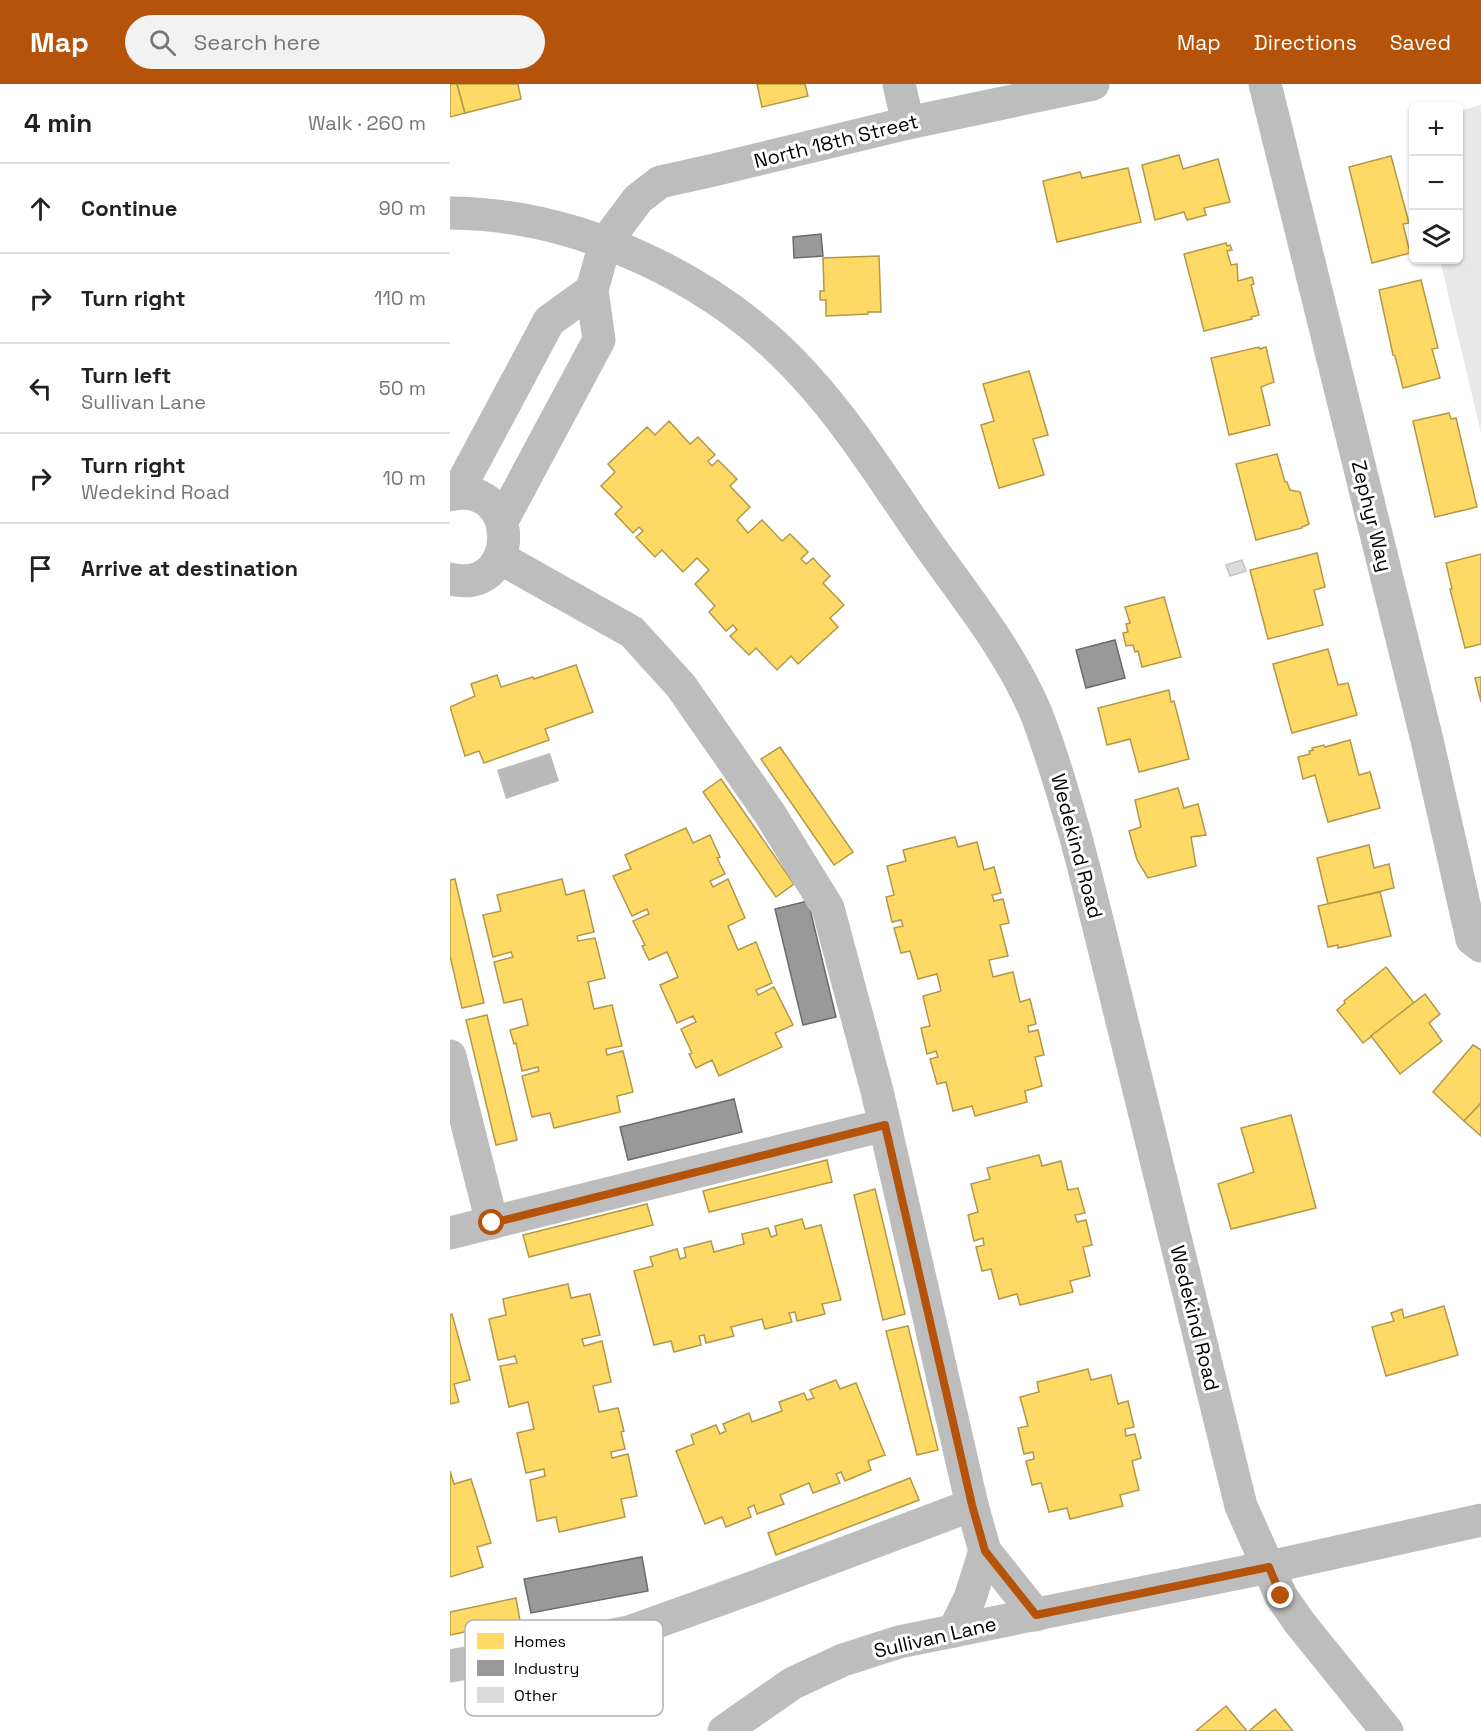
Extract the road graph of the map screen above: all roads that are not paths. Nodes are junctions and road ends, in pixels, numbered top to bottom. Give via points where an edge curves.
1 (899, 84) edge
2 (1093, 84) edge
3 (1265, 84) edge
4 (908, 123) junction
5 (450, 213) edge
6 (605, 243) junction
7 (592, 290) junction
8 (526, 366) junction
9 (573, 390) junction
10 (454, 494) edge
11 (502, 521) junction
12 (500, 558) junction
13 (450, 579) edge
14 (1481, 946) edge
15 (450, 1056) edge
16 (885, 1125) junction
17 (492, 1223) junction
18 (450, 1233) edge
19 (972, 1505) junction
20 (1481, 1520) edge
21 (985, 1551) junction
22 (1269, 1567) junction
23 (1036, 1615) junction
24 (662, 1620) edge
25 (954, 1631) junction
26 (465, 1663) edge
27 (450, 1666) edge
28 (724, 1731) edge
29 (1387, 1731) edge

1 - 4 street
2 - 4 street, North 18th Street
3 - 14 street, Zephyr Way via 1423,722 1472,939
4 - 6 street, North 18th Street via 660,182 638,199
5 - 6 street, Wedekind Road via 531,222
6 - 7 street
6 - 22 street, Wedekind Road via 657,265 712,297 760,333 804,374 841,420 1003,651 1034,710 1058,772 1091,895 1241,1506
7 - 8 street via 549,321
7 - 9 street via 599,340
8 - 9 street
8 - 10 street
9 - 11 street
10 - 11 street via 479,497
11 - 12 street via 505,540
12 - 13 street via 482,576
12 - 16 street via 632,632 681,686 770,814 828,908
15 - 17 street
16 - 17 street
16 - 19 street
17 - 18 street
19 - 21 street
19 - 24 street
20 - 22 street, Sullivan Lane
21 - 23 street
21 - 25 street
22 - 23 street, Sullivan Lane
22 - 29 street, Wedekind Road via 1281,1596 1299,1622
23 - 25 street, Sullivan Lane
25 - 28 street, Sullivan Lane via 899,1642 843,1660 794,1683
26 - 27 street

